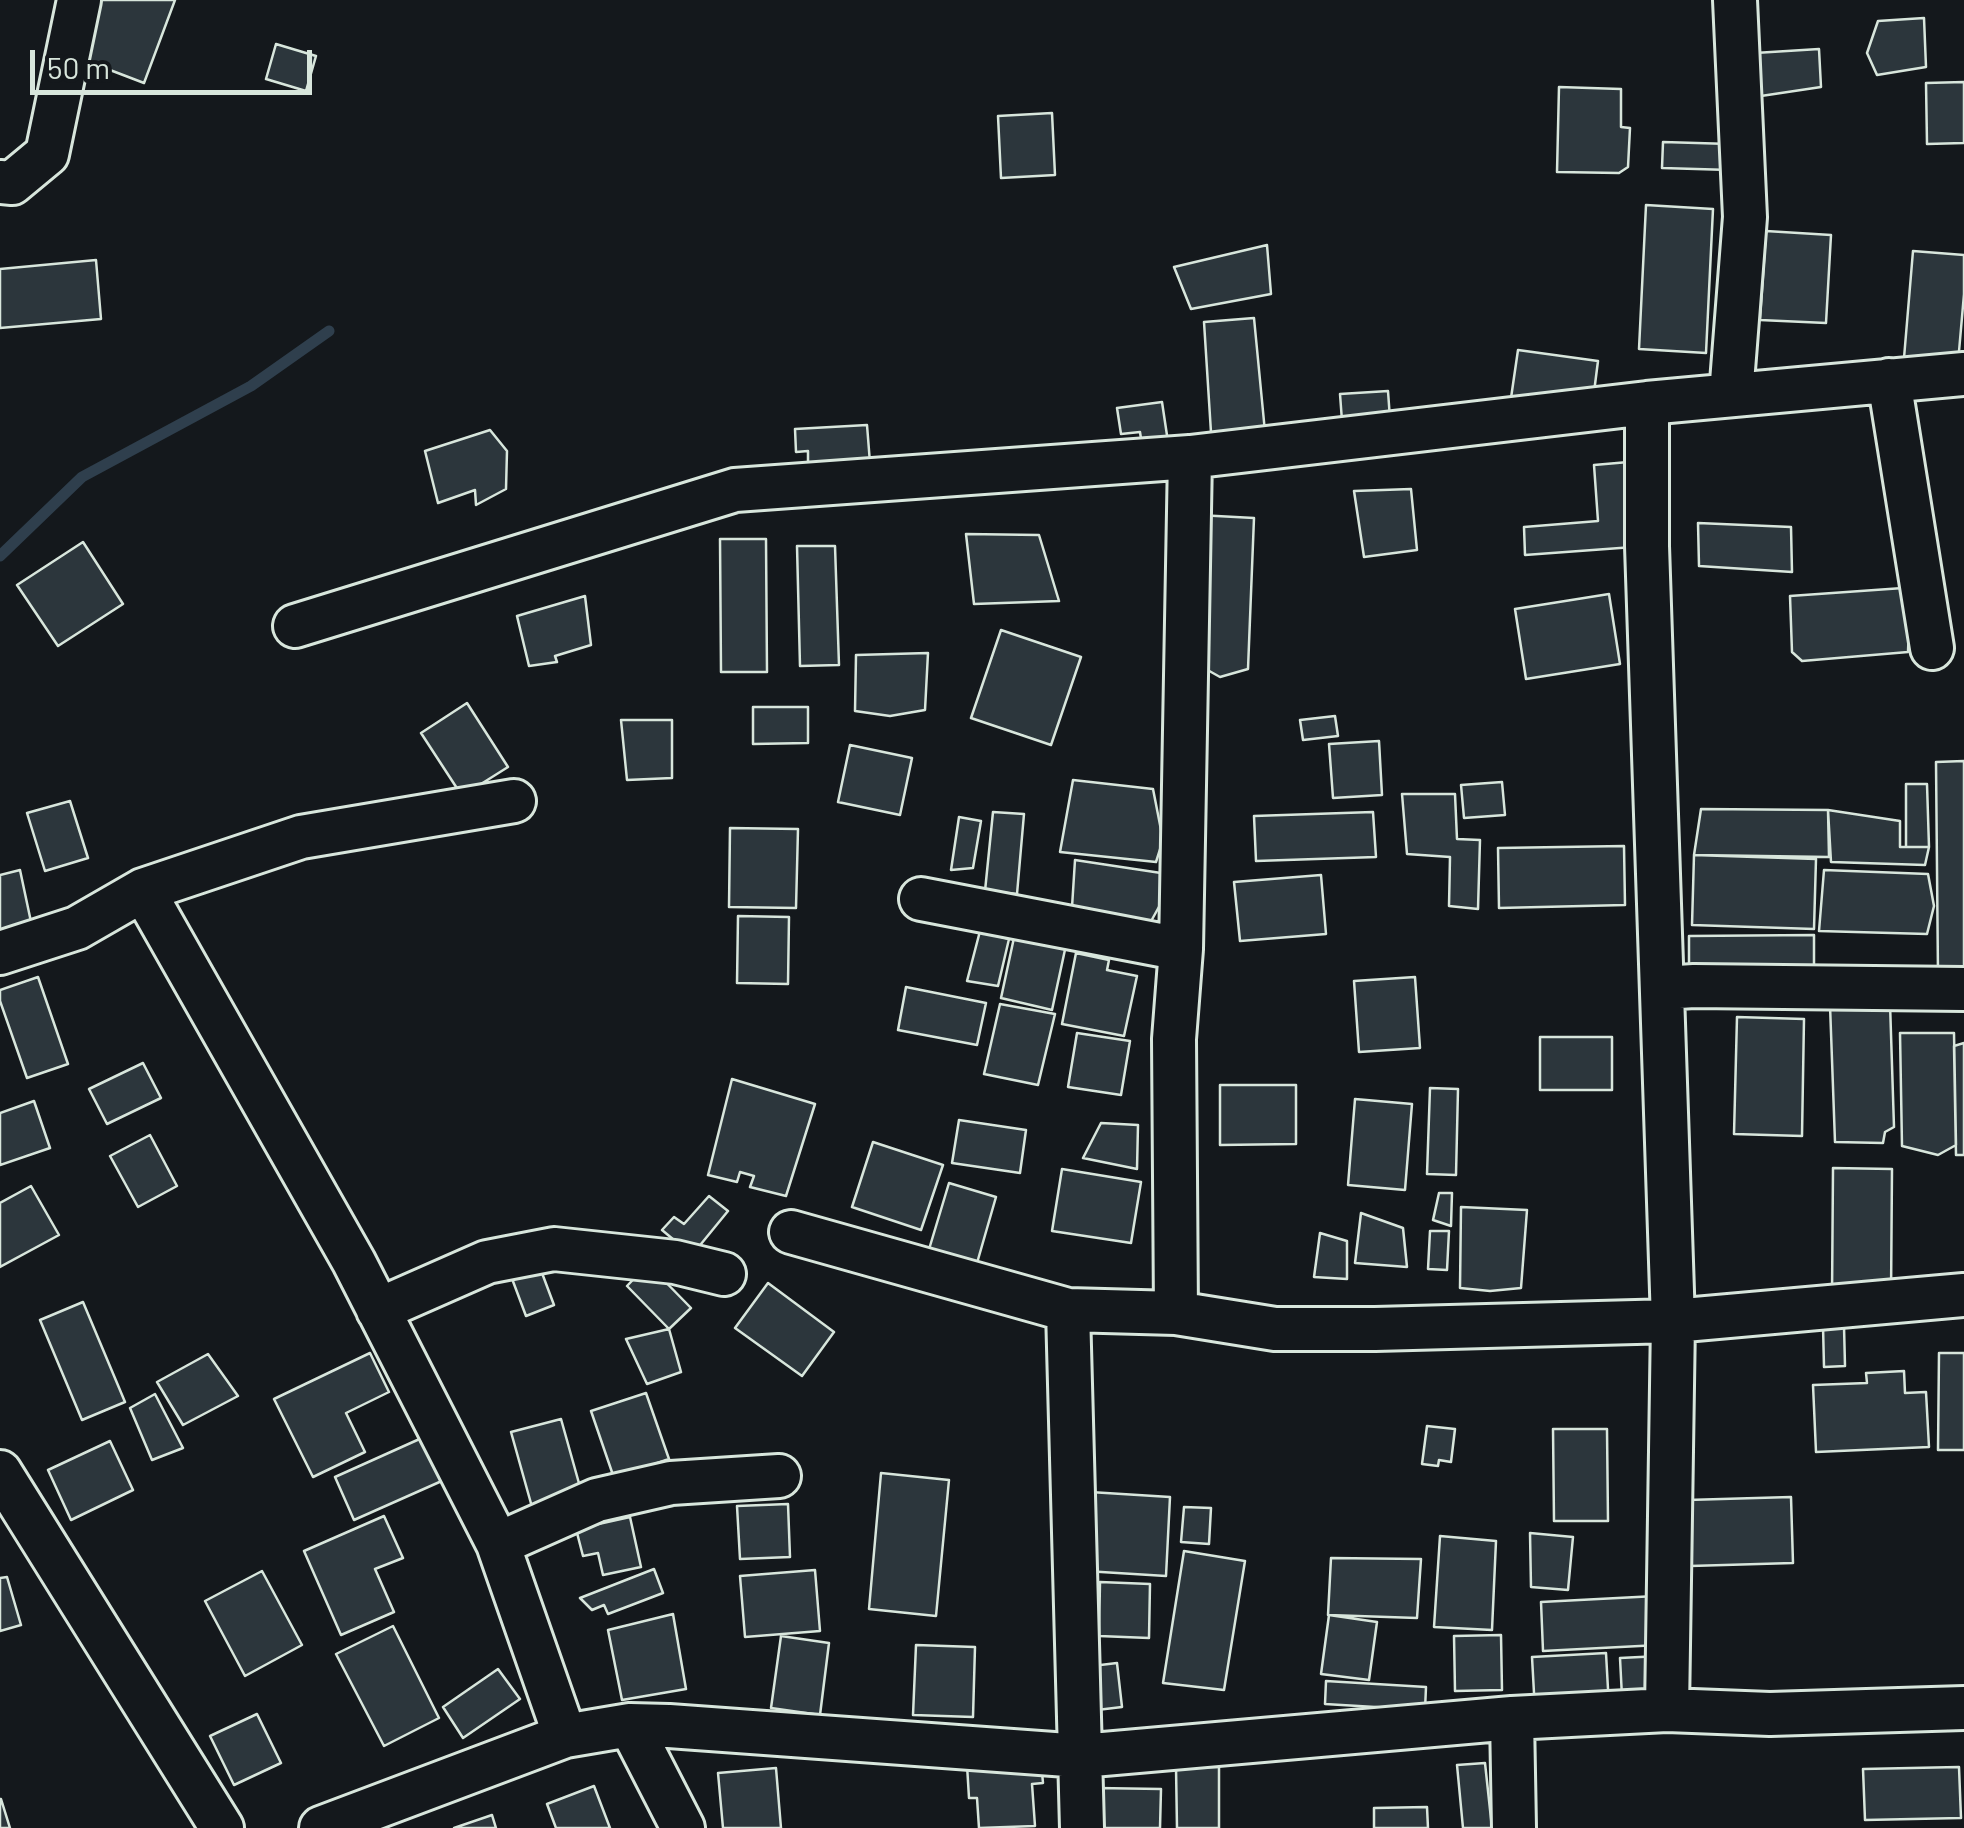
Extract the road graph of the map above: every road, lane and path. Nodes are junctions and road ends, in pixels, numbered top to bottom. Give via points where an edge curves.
1 (80, 0) edge
2 (1736, 0) edge
3 (0, 182) edge
4 (1964, 374) edge
5 (1889, 380) junction
6 (1730, 395) junction
7 (1647, 403) junction
8 (1190, 457) junction
9 (295, 626) dead end
10 (1932, 648) dead end
11 (514, 801) dead end
12 (143, 890) junction
13 (920, 899) dead end
14 (1180, 948) junction
15 (0, 953) edge
16 (1663, 988) junction
17 (1964, 990) edge
18 (791, 1232) dead end
19 (724, 1274) dead end
20 (1964, 1295) edge
21 (378, 1310) junction
22 (1068, 1310) junction
23 (1176, 1313) junction
24 (1672, 1321) junction
25 (0, 1472) edge
26 (780, 1476) dead end
27 (498, 1544) junction
28 (1964, 1708) edge
29 (1666, 1710) junction
30 (1512, 1718) junction
31 (630, 1726) junction
32 (565, 1736) junction
33 (1080, 1756) junction
34 (222, 1828) edge
35 (322, 1828) edge
36 (683, 1828) edge
37 (1082, 1828) edge
38 (1514, 1828) edge

1 - 3 street via 47,154 12,182
2 - 6 street via 1745,216
4 - 5 street
5 - 6 street
5 - 10 street
6 - 7 street
7 - 8 street
7 - 16 street
8 - 9 street via 735,490
8 - 14 street
11 - 12 street via 301,837
12 - 15 street via 77,928
12 - 21 street
13 - 14 street
14 - 23 street via 1174,1039
16 - 17 street
16 - 24 street
18 - 22 street
19 - 21 street via 554,1249 487,1262
20 - 24 street
21 - 27 street
22 - 23 street
22 - 33 street
23 - 24 street via 1276,1329
24 - 29 street
25 - 34 street
26 - 27 street via 671,1483 598,1500
27 - 32 street
28 - 29 street
29 - 30 street
30 - 33 street
30 - 38 street
31 - 32 street
31 - 33 street
31 - 36 street
32 - 35 street
33 - 37 street

